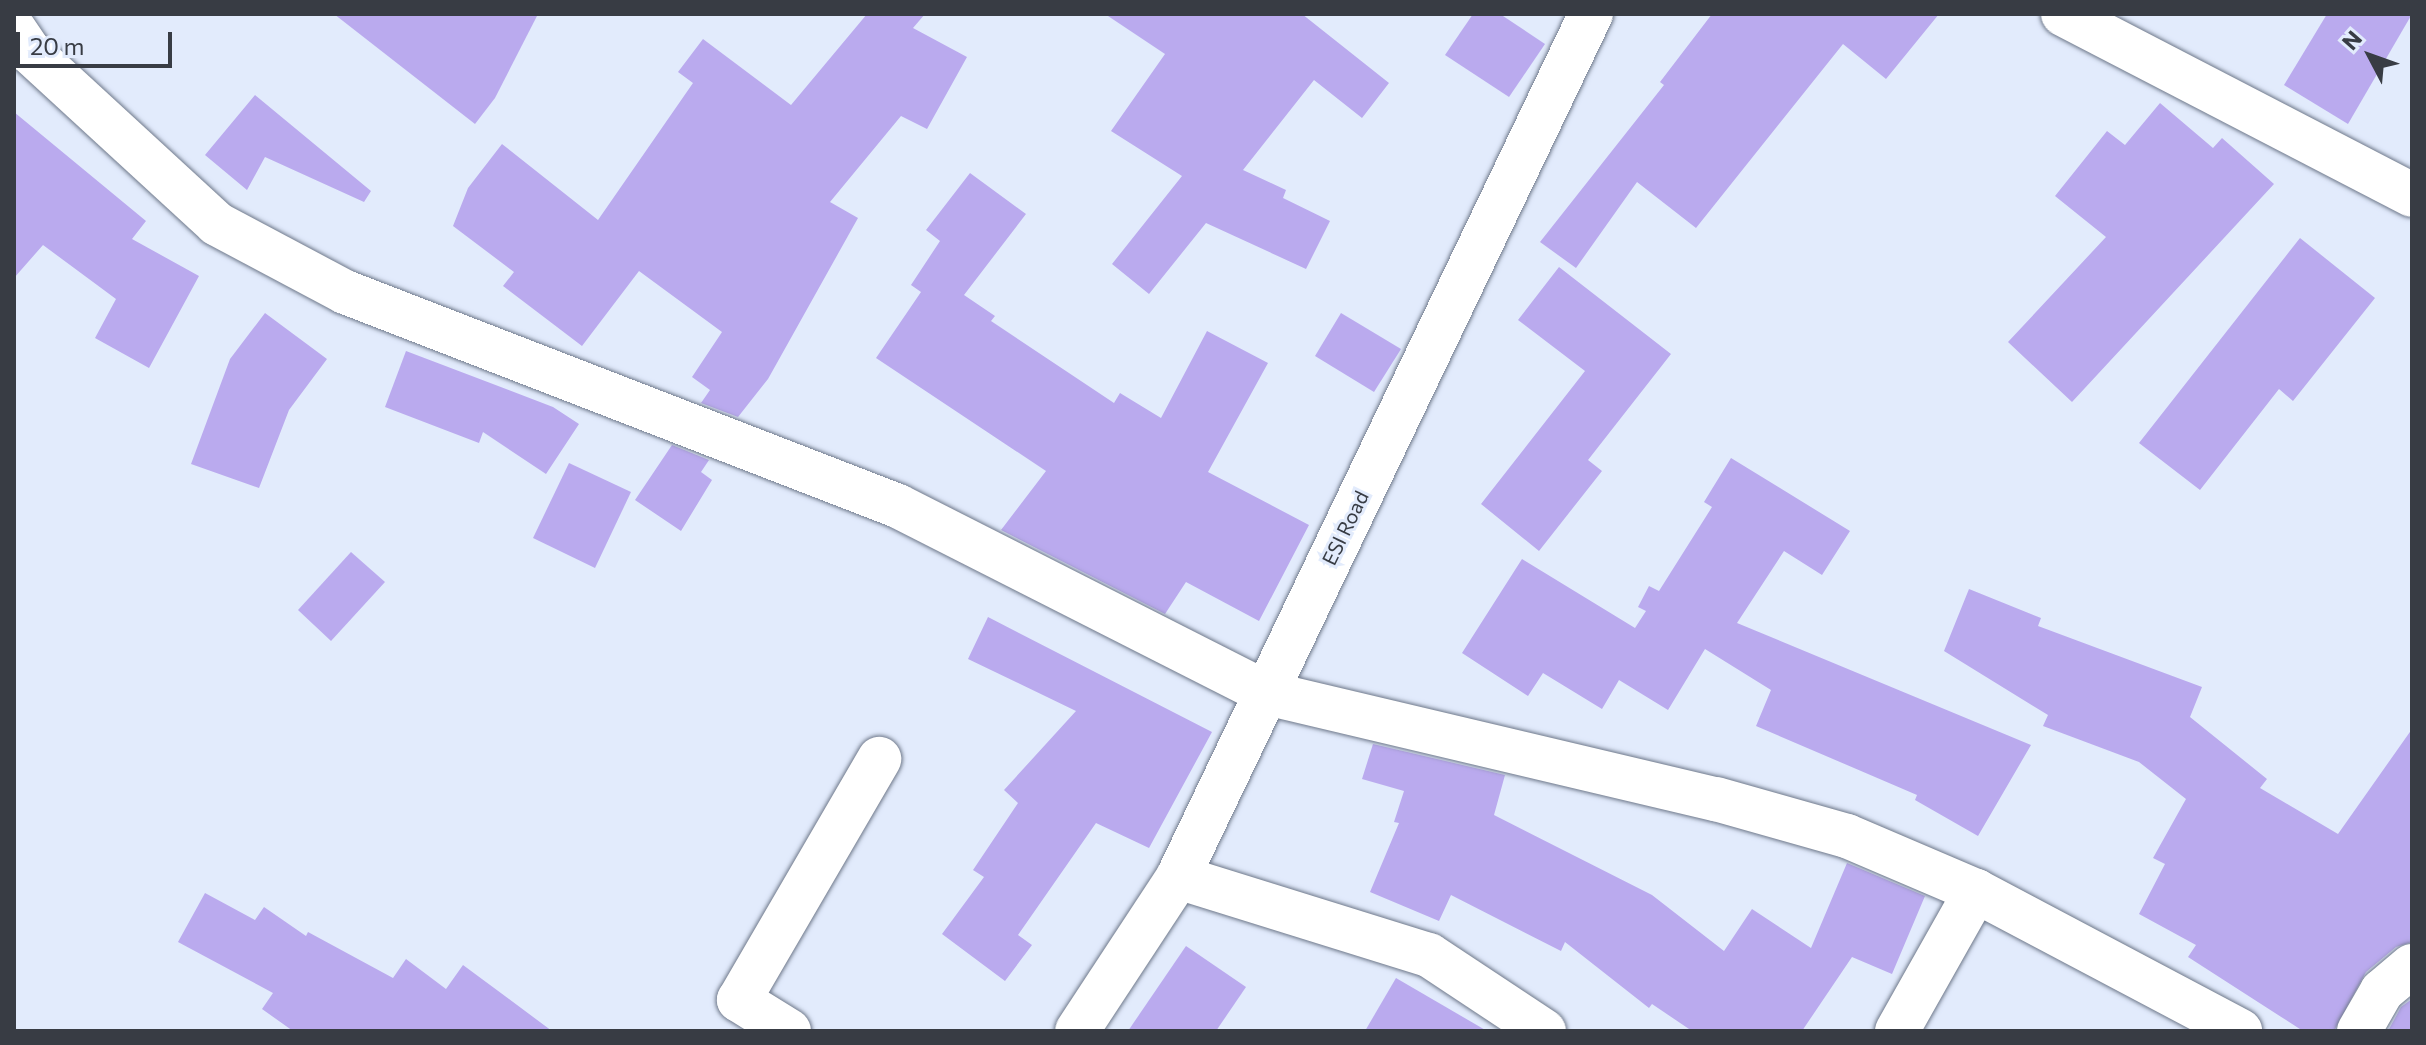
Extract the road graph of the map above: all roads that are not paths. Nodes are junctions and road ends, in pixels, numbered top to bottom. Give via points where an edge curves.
1 (1591, 14) edge
2 (2063, 14) edge
3 (14, 29) edge
4 (2412, 195) edge
5 (1266, 693) junction
6 (879, 759) dead end
7 (1178, 877) junction
8 (1976, 891) junction
9 (2412, 966) edge
10 (789, 1031) edge
11 (1077, 1031) edge
12 (1544, 1031) edge
13 (1897, 1031) edge
14 (2240, 1031) edge
15 (2359, 1031) edge

1 - 5 street, ESI Road
2 - 4 street
3 - 5 street via 29,51 217,224 345,292 898,506
5 - 7 street, ESI Road
5 - 8 street via 1716,799 1847,836
6 - 10 street via 739,1000
7 - 11 street, ESI Road
7 - 12 street via 1429,955
8 - 13 street
8 - 14 street
9 - 15 street via 2382,991

